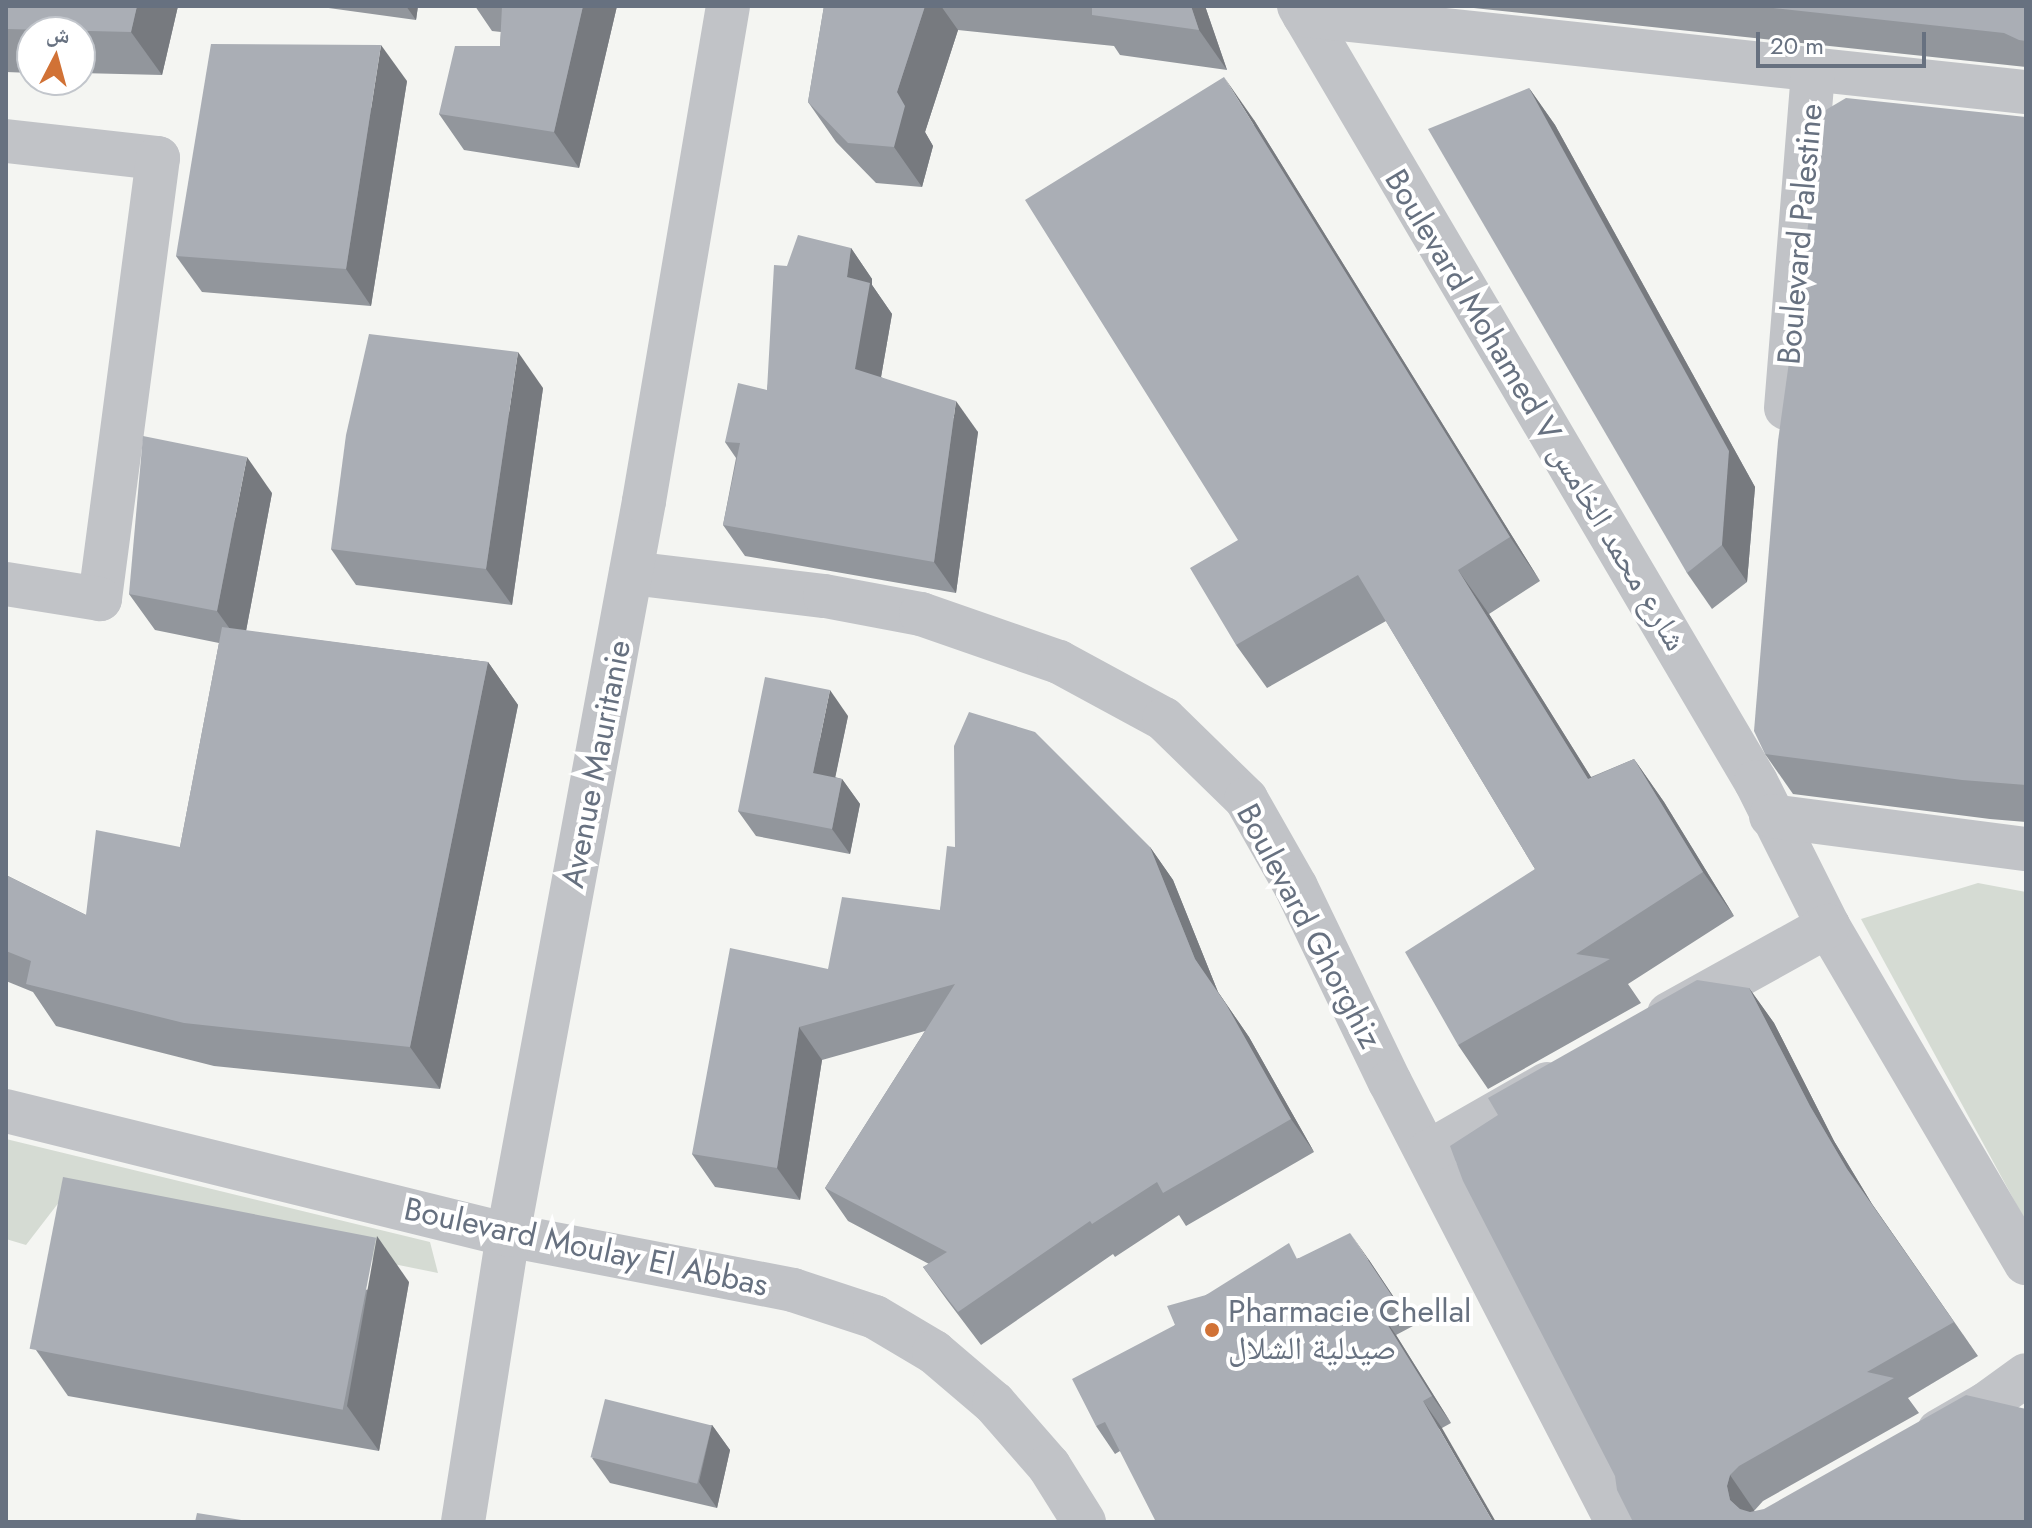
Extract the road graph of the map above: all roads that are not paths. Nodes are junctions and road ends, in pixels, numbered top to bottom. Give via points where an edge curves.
1 (728, 6) edge
2 (1302, 10) edge
3 (1813, 69) junction
4 (2026, 92) edge
5 (6, 141) edge
6 (1783, 441) edge
7 (631, 573) junction
8 (6, 584) edge
9 (1762, 704) edge
10 (1764, 799) junction
11 (2026, 849) edge
12 (1828, 926) junction
13 (1631, 1036) edge
14 (1577, 1067) edge
15 (6, 1111) edge
16 (1428, 1152) junction
17 (508, 1235) junction
18 (2026, 1263) edge
19 (2026, 1375) edge
20 (1908, 1448) edge
21 (463, 1522) edge
22 (1084, 1522) edge
23 (1617, 1522) edge

1 - 7 street, Avenue Mauritanie
2 - 3 street
2 - 10 street, Boulevard Mohamed V شارع محمد الخامس
3 - 4 street
3 - 6 street, Boulevard Palestine
5 - 8 street via 158,158 100,599
7 - 16 street, Boulevard Ghorghiz via 825,596 921,614 1059,662 1164,719 1246,799 1296,887
7 - 17 street, Avenue Mauritanie
9 - 10 street
10 - 11 street
10 - 12 street, Boulevard Mohamed V شارع محمد الخامس
12 - 13 street
12 - 18 street, Boulevard Mohamed V شارع محمد الخامس
14 - 16 street
15 - 17 street, Boulevard Moulay El Abbas
16 - 23 street, Boulevard Ghorghiz
17 - 21 street, Avenue Mauritanie
17 - 22 street, Boulevard Moulay El Abbas via 793,1290 875,1317 934,1352 994,1403 1049,1466
19 - 20 street

